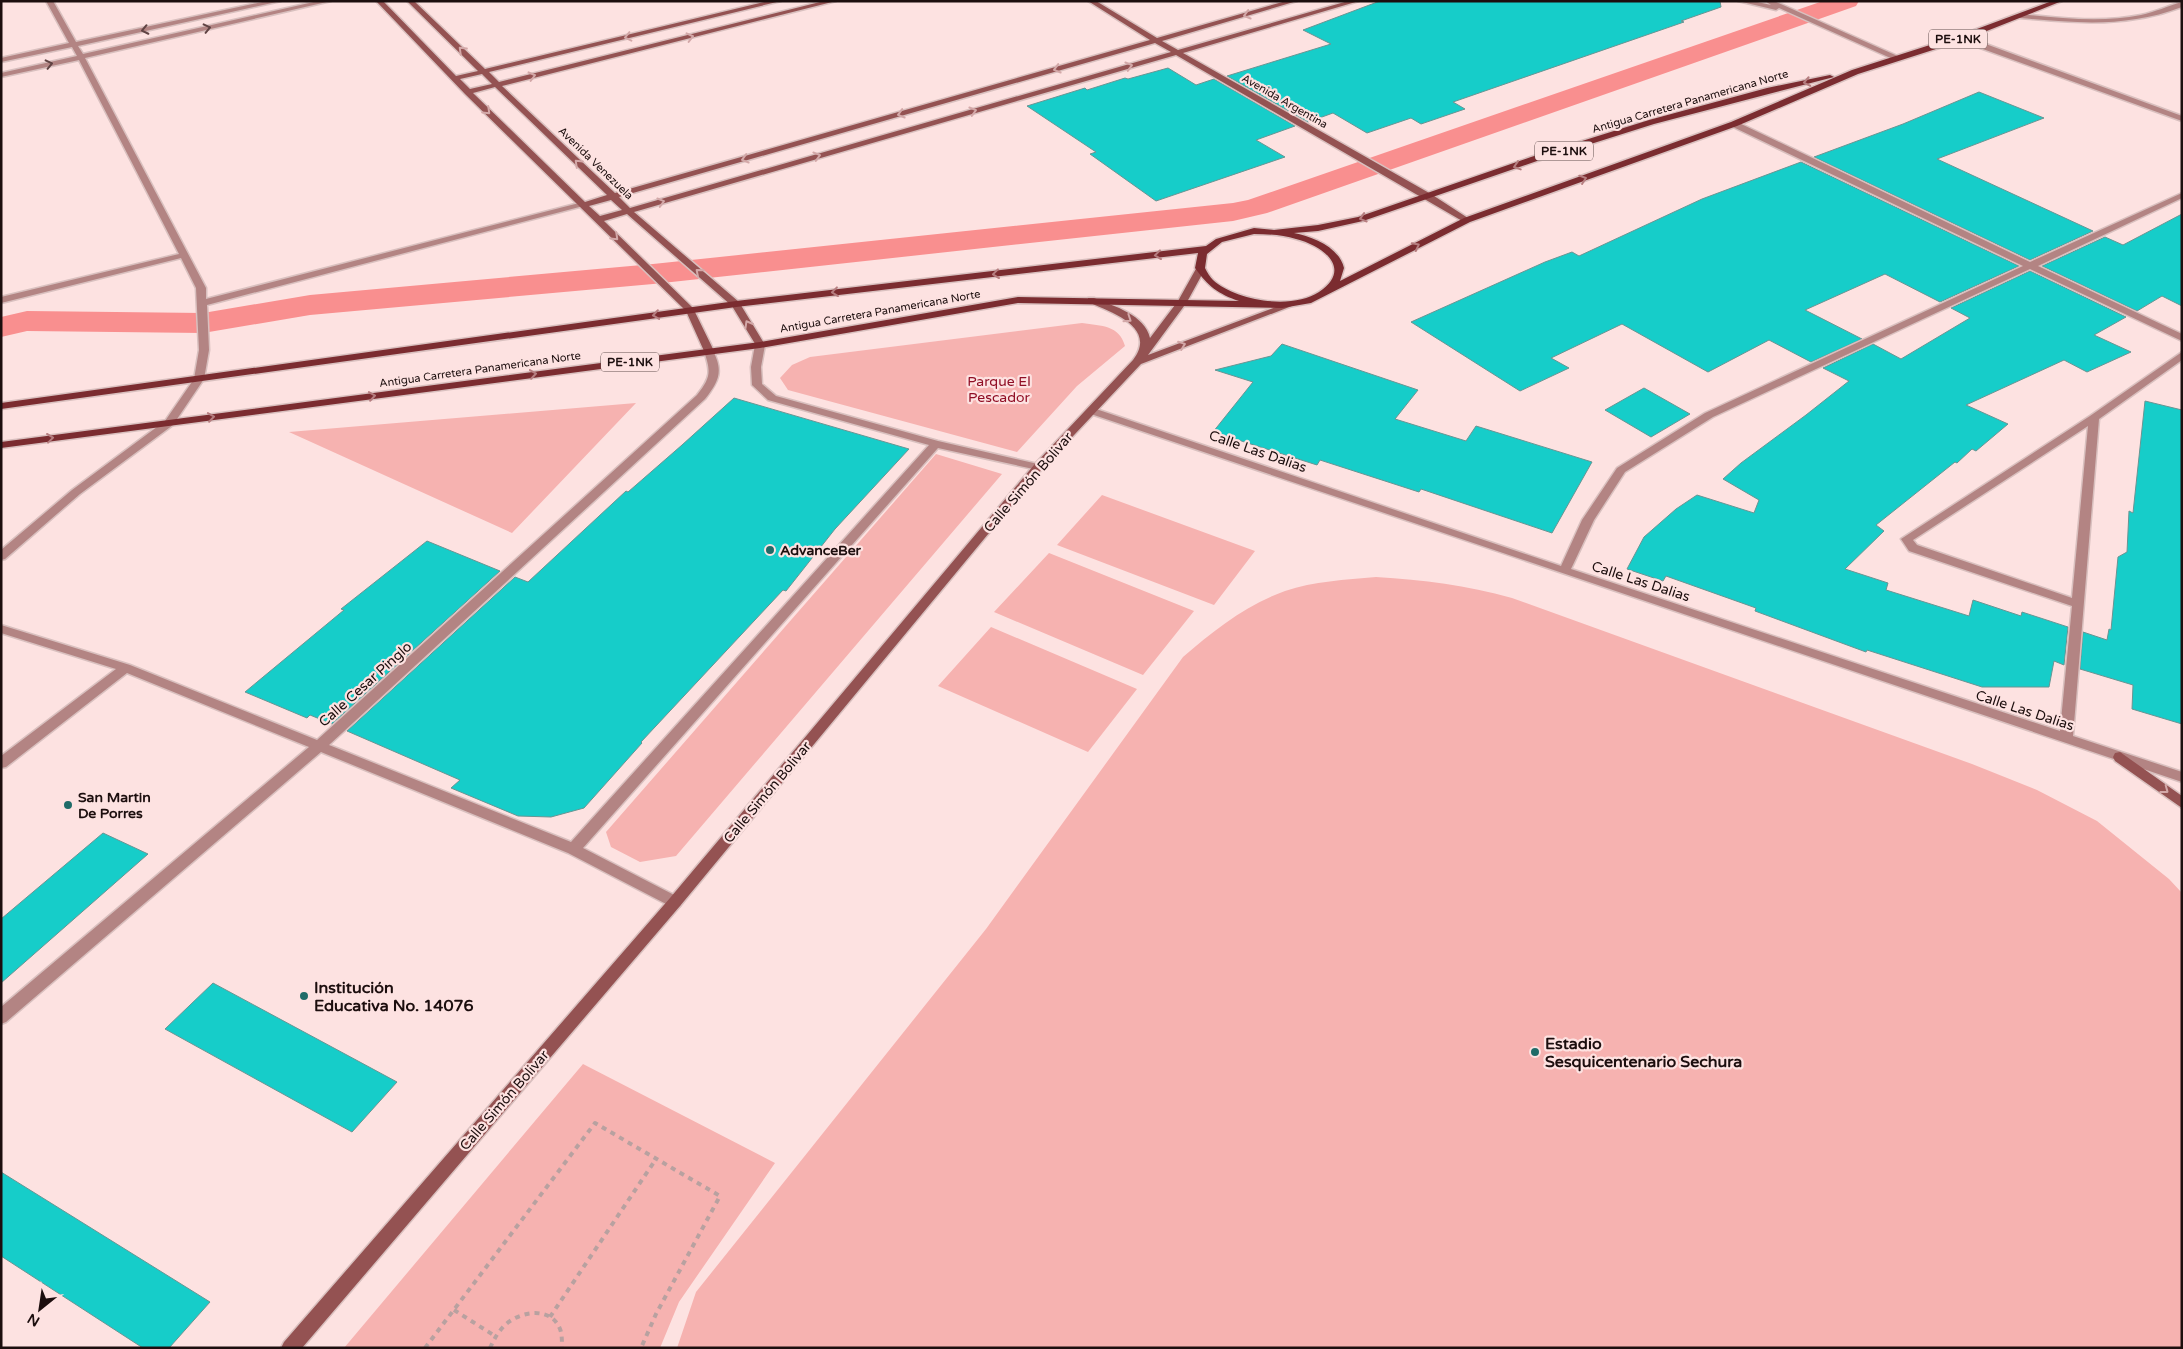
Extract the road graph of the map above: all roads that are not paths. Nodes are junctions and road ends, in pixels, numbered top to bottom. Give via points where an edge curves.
1 (48, 1) edge
2 (278, 1) edge
3 (328, 1) edge
4 (379, 1) edge
5 (410, 1) edge
6 (778, 1) edge
7 (833, 1) edge
8 (1091, 1) edge
9 (1294, 1) edge
10 (1356, 1) edge
11 (1741, 1) edge
12 (1768, 1) edge
13 (2059, 1) edge
14 (2182, 4) edge
15 (1783, 9) junction
16 (2020, 16) junction
17 (1961, 38) junction
18 (1157, 41) junction
19 (74, 45) junction
20 (1177, 52) junction
21 (81, 57) junction
22 (1898, 58) junction
23 (1, 60) edge
24 (484, 72) junction
25 (1855, 72) junction
26 (1, 75) edge
27 (456, 78) junction
28 (496, 85) junction
29 (468, 92) junction
30 (2182, 119) edge
31 (1734, 124) junction
32 (2182, 195) edge
33 (613, 196) junction
34 (1428, 196) junction
35 (583, 205) junction
36 (628, 211) junction
37 (597, 220) junction
38 (1467, 220) junction
39 (1275, 232) junction
40 (1206, 249) junction
41 (184, 255) junction
42 (2031, 266) junction
43 (1200, 269) junction
44 (1326, 292) junction
45 (1, 300) edge
46 (1091, 300) junction
47 (1182, 302) junction
48 (203, 303) junction
49 (736, 304) junction
50 (1260, 304) junction
51 (1292, 304) junction
52 (690, 310) junction
53 (2182, 338) edge
54 (760, 345) junction
55 (709, 351) junction
56 (2182, 355) edge
57 (1141, 357) junction
58 (199, 379) junction
59 (1, 406) edge
60 (1092, 411) junction
61 (2094, 418) junction
62 (169, 423) junction
63 (936, 444) junction
64 (1, 445) edge
65 (1038, 467) junction
66 (1, 556) edge
67 (1564, 571) junction
68 (2078, 604) junction
69 (1, 629) edge
70 (126, 668) junction
71 (2066, 739) junction
72 (319, 746) junction
73 (2120, 757) junction
74 (1, 763) edge
75 (2182, 777) edge
76 (2182, 803) edge
77 (573, 849) junction
78 (675, 902) junction
79 (1, 1017) edge
80 (290, 1348) edge

1 - 19 street
2 -> 19 street
21 -> 3 street
4 - 27 street
24 -> 5 street, Avenida Venezuela
6 -> 24 street
28 -> 7 street
8 - 18 street, Avenida Argentina
9 -> 18 street
10 - 20 street
11 - 15 street
12 - 15 street
13 - 16 main road, Antigua Carretera Panamericana Norte / PE-1NK
14 - 16 street via 2136,19 2099,23
15 - 22 street
16 - 17 main road, Antigua Carretera Panamericana Norte / PE-1NK
17 - 22 main road, Antigua Carretera Panamericana Norte / PE-1NK
17 - 30 street
18 - 20 street, Avenida Argentina
18 -> 33 street
19 - 21 street
19 - 23 street
20 - 34 street, Avenida Argentina
36 -> 20 street
26 -> 21 street
21 - 41 street
22 - 25 main road, Antigua Carretera Panamericana Norte / PE-1NK
24 - 27 street
24 - 28 street, Avenida Venezuela
25 - 31 main road, Antigua Carretera Panamericana Norte / PE-1NK
25 -> 34 main road, Antigua Carretera Panamericana Norte / PE-1NK via 1781,87 1619,132
27 - 29 street
28 - 29 street
33 -> 28 street, Avenida Venezuela
29 -> 35 street
38 -> 31 main road, Antigua Carretera Panamericana Norte / PE-1NK
31 - 42 street
32 - 42 street
33 - 35 street
33 - 36 street, Avenida Venezuela
34 - 38 street, Avenida Argentina
34 -> 39 main road, Antigua Carretera Panamericana Norte / PE-1NK via 1360,219 1318,228
35 - 37 street
35 - 48 street
36 - 37 street
49 -> 36 street, Avenida Venezuela
37 -> 52 street
44 -> 38 main road, Antigua Carretera Panamericana Norte / PE-1NK
39 - 40 main road, PE-1NK via 1234,235
39 - 44 main road, PE-1NK via 1296,235 1328,250 1340,269
40 - 43 main road via 1200,259
40 -> 49 main road, Antigua Carretera Panamericana Norte / PE-1NK
41 - 45 street
41 - 48 street via 201,288
42 - 53 street
42 - 67 street via 1709,415 1621,470 1588,520
43 - 47 street
43 - 50 main road, PE-1NK via 1206,281 1220,291
44 - 51 main road, PE-1NK via 1311,300
46 - 47 main road, Antigua Carretera Panamericana Norte / PE-1NK
46 - 54 main road, Antigua Carretera Panamericana Norte / PE-1NK via 1018,300
46 -> 57 street via 1112,309 1143,331
47 - 50 main road, Antigua Carretera Panamericana Norte / PE-1NK
47 - 57 street
48 - 58 street via 204,350
49 - 52 main road, Antigua Carretera Panamericana Norte / PE-1NK
54 -> 49 street, Avenida Venezuela
50 - 51 main road, PE-1NK
57 -> 51 street, Calle Simón Bolivar
52 - 55 street
52 -> 58 main road, Antigua Carretera Panamericana Norte / PE-1NK
54 - 55 main road, Antigua Carretera Panamericana Norte / PE-1NK
54 - 63 street via 757,385 772,398
62 -> 55 main road, Antigua Carretera Panamericana Norte / PE-1NK
55 - 72 street, Calle Cesar Pinglo via 715,367 714,380 701,397
56 - 61 street
57 - 60 street, Calle Simón Bolivar
58 - 59 main road, Antigua Carretera Panamericana Norte / PE-1NK
58 - 62 street
60 - 65 street, Calle Simón Bolivar
60 - 67 street, Calle Las Dalias
61 - 68 street
61 - 68 street via 1907,539 1913,548
64 -> 62 main road, Antigua Carretera Panamericana Norte / PE-1NK
62 - 66 street via 76,492
63 - 65 street
63 - 77 street
65 - 78 street, Calle Simón Bolivar
67 - 71 street, Calle Las Dalias
68 - 71 street
69 - 70 street
70 - 72 street
70 - 74 street
71 - 73 street, Calle Las Dalias
72 - 77 street
72 - 79 street, Calle Cesar Pinglo
73 - 75 street, Calle Las Dalias
73 -> 76 street
77 - 78 street
78 - 80 street, Calle Simón Bolivar

